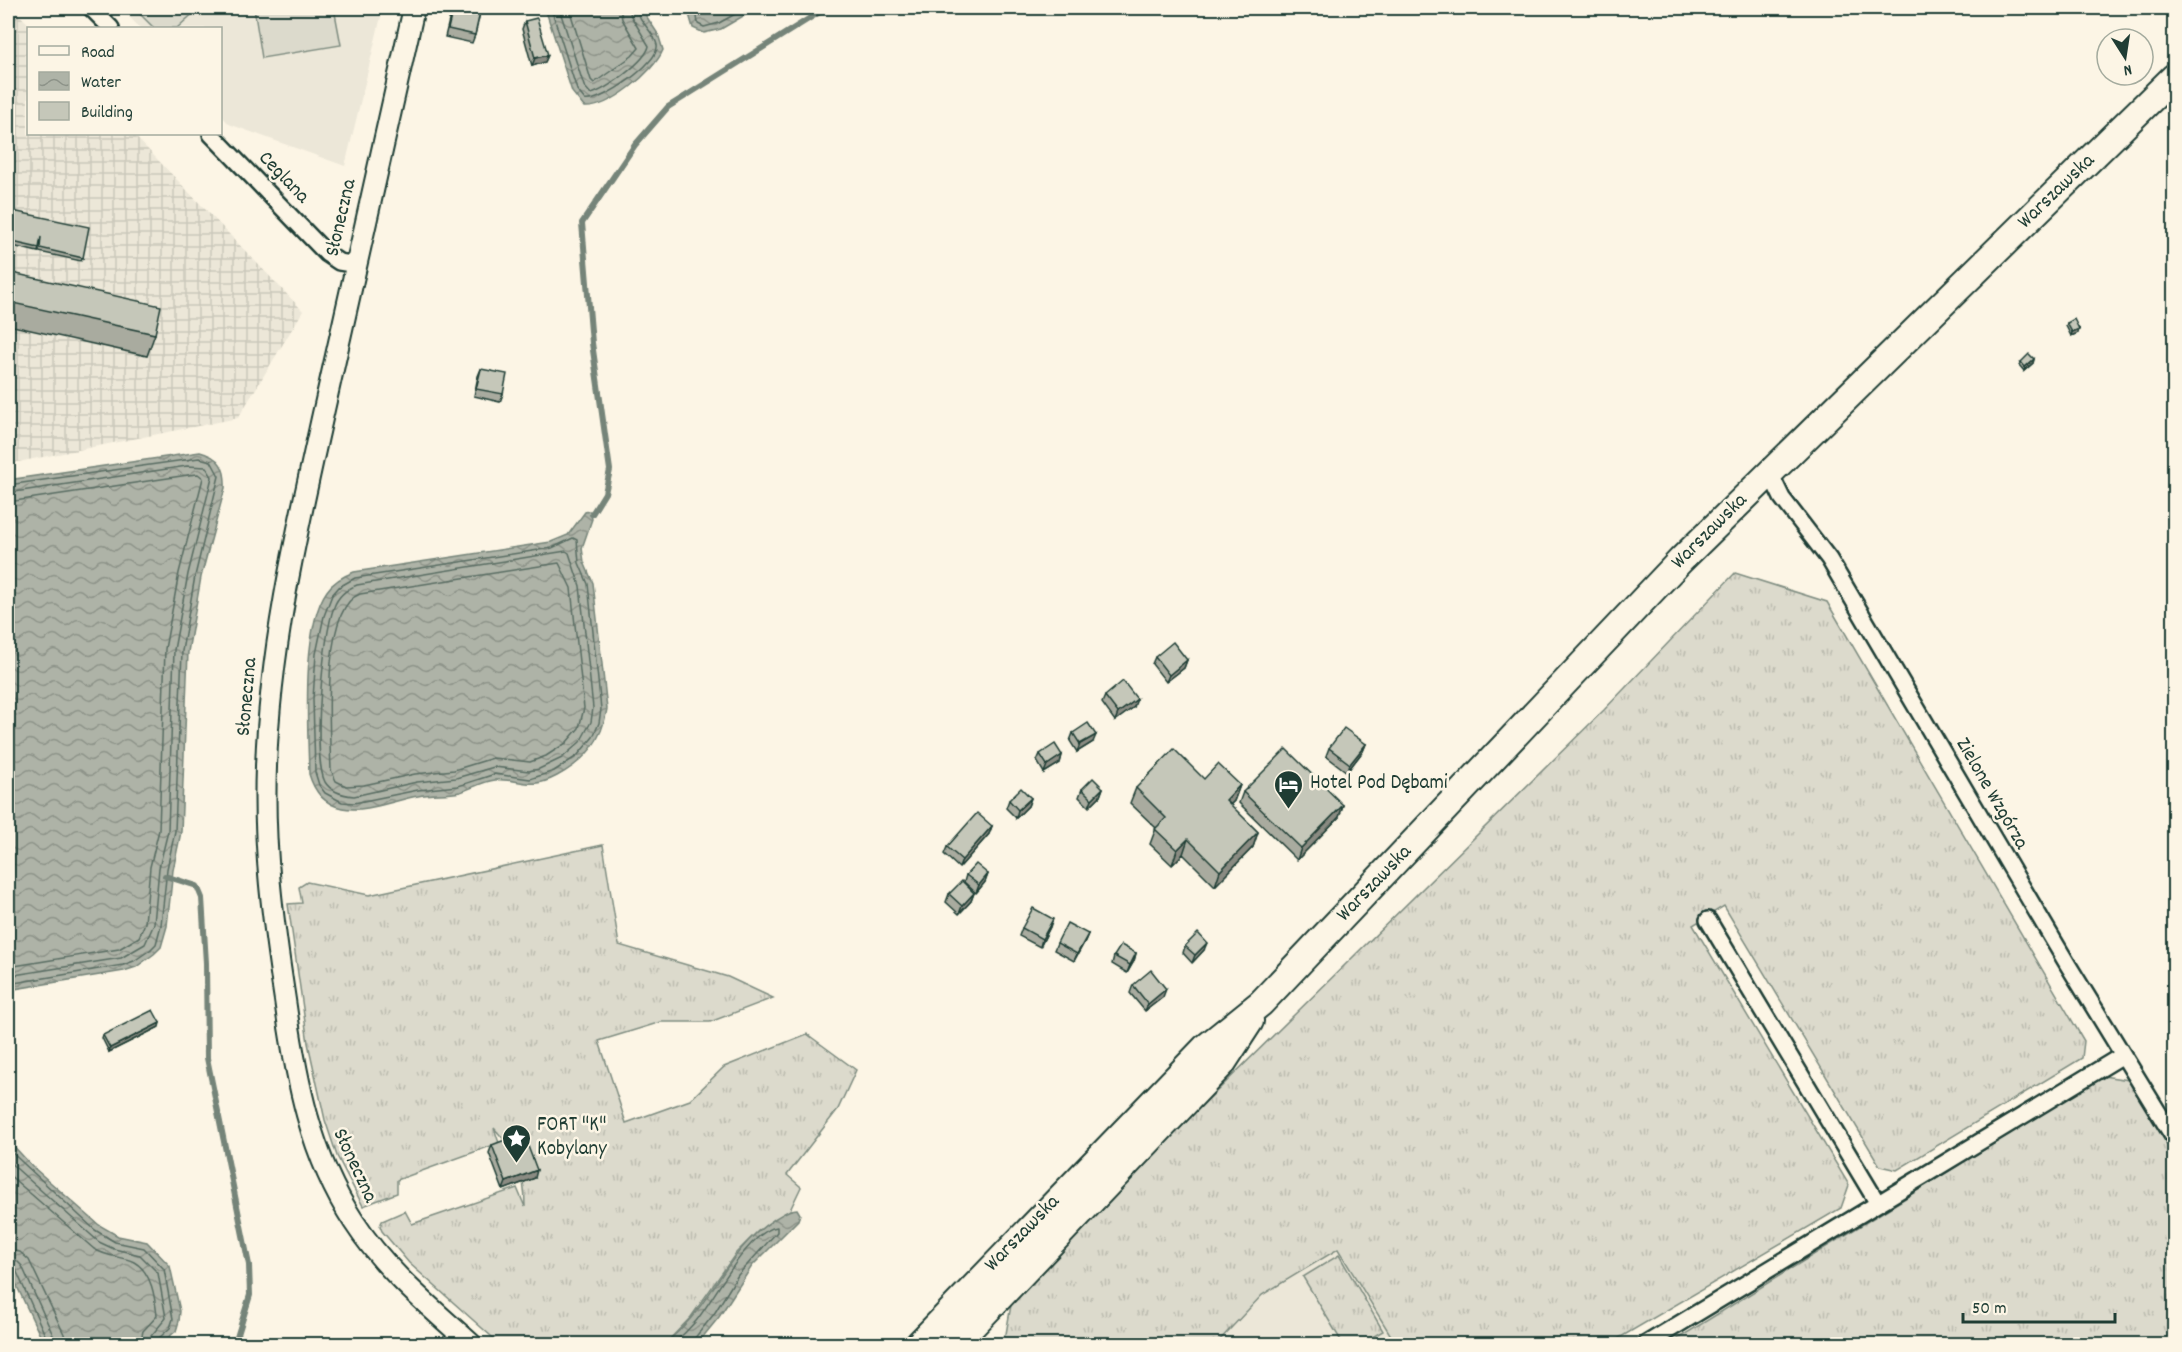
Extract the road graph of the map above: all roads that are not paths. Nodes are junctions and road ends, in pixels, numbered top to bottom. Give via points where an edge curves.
1 (91, 8) edge
2 (414, 8) edge
3 (110, 27) edge
4 (2175, 77) edge
5 (212, 135) edge
6 (357, 265) junction
7 (1770, 472) junction
8 (1708, 920) dead end
9 (1261, 1003) junction
10 (2123, 1055) junction
11 (2175, 1138) edge
12 (1877, 1202) junction
13 (471, 1344) edge
14 (919, 1344) edge
15 (955, 1344) edge
16 (1646, 1344) edge

1 - 3 street
2 - 6 street, Słoneczna
4 - 7 highway, Warszawska
5 - 6 street, Ceglana via 327,254 339,262
6 - 13 street, Słoneczna via 279,624 266,765 268,881 293,1054 308,1125 322,1162 371,1246 399,1280
7 - 9 highway, Warszawska via 1681,560
7 - 10 street, Zielone Wzgórza via 1782,498 1829,559
8 - 12 street
9 - 14 highway, Warszawska via 1205,1048
9 - 15 highway, Warszawska via 1222,1064
10 - 11 street, Zielone Wzgórza
10 - 12 street
12 - 16 street

